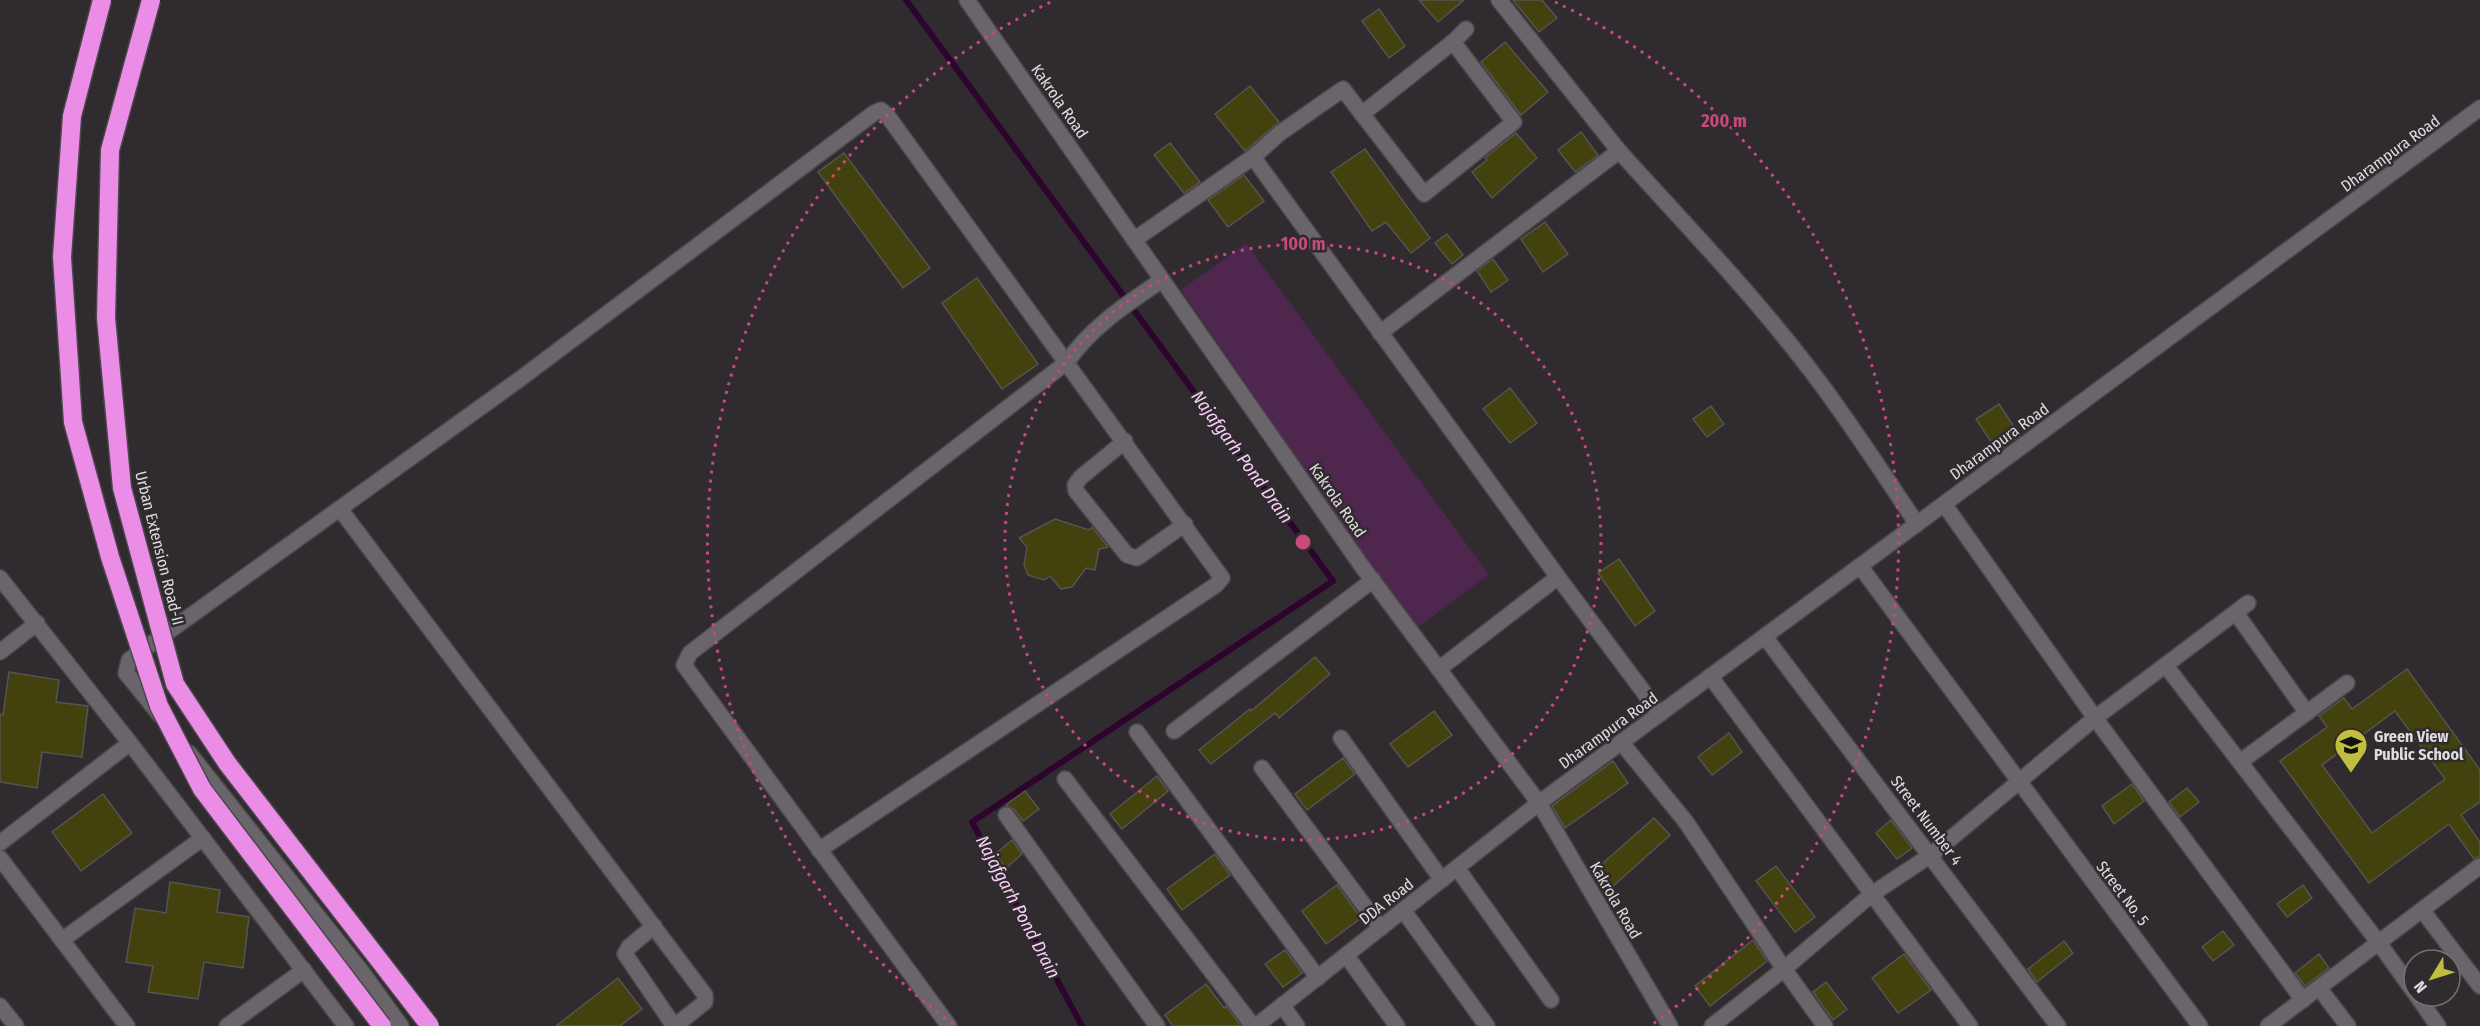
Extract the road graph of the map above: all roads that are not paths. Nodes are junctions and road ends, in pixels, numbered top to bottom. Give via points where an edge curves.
1 (102, 0) edge
2 (151, 0) edge
3 (967, 0) edge
4 (1499, 0) edge
5 (1466, 29) dead end
6 (1453, 42) junction
7 (2480, 108) edge
8 (1362, 114) junction
9 (1619, 151) junction
10 (1253, 157) junction
11 (1134, 240) junction
12 (1162, 280) junction
13 (1380, 333) junction
14 (1067, 362) junction
15 (1125, 441) junction
16 (1944, 504) junction
17 (340, 509) junction
18 (1185, 524) junction
19 (1917, 524) junction
20 (1860, 566) junction
21 (1558, 577) junction
22 (0, 578) edge
23 (1373, 580) junction
24 (2248, 603) dead end
25 (2236, 613) junction
26 (37, 623) junction
27 (1765, 637) junction
28 (0, 652) edge
29 (2166, 666) junction
30 (1439, 669) junction
31 (1710, 676) junction
32 (2347, 683) dead end
33 (2307, 713) junction
34 (1660, 714) junction
35 (2095, 718) junction
36 (1174, 731) dead end
37 (1137, 732) dead end
38 (1341, 738) dead end
39 (1621, 742) junction
40 (130, 743) junction
41 (2240, 762) junction
42 (1263, 768) dead end
43 (1065, 779) dead end
44 (2017, 781) junction
45 (1539, 803) junction
46 (1006, 815) dead end
47 (203, 838) junction
48 (0, 843) edge
49 (819, 850) junction
50 (1931, 855) junction
51 (0, 858) edge
52 (2480, 866) edge
53 (1457, 868) junction
54 (1442, 880) junction
55 (1872, 894) junction
56 (1403, 910) junction
57 (2422, 910) junction
58 (654, 926) junction
59 (1381, 928) junction
60 (62, 940) junction
61 (2379, 943) junction
62 (1346, 955) junction
63 (1784, 969) junction
64 (304, 970) junction
65 (2402, 975) edge
66 (1318, 978) junction
67 (2480, 986) edge
68 (2319, 988) junction
69 (1551, 1000) dead end
70 (2303, 1000) junction
71 (1282, 1005) junction
72 (0, 1006) edge
73 (2425, 1008) edge
74 (16, 1026) edge
75 (127, 1026) edge
76 (227, 1026) edge
77 (346, 1026) edge
78 (382, 1026) edge
79 (400, 1026) edge
80 (430, 1026) edge
81 (674, 1026) edge
82 (949, 1026) edge
83 (1157, 1026) edge
84 (1254, 1026) edge
85 (1297, 1026) edge
86 (1397, 1026) edge
87 (1487, 1026) edge
88 (1670, 1026) edge
89 (1712, 1026) edge
90 (1825, 1026) edge
91 (1970, 1026) edge
92 (2058, 1026) edge
93 (2200, 1026) edge
94 (2268, 1026) edge
95 (2348, 1026) edge
96 (2438, 1026) edge

1 - 78 highway, bridge via 72,116 62,257 73,422 110,556 159,706 202,789
2 - 80 highway, Urban Extension Road-II, bridge via 110,150 106,318 122,488 175,684 227,763
3 - 11 street, Kakrola Road
4 - 9 street
5 - 6 street
6 - 8 street
6 - 8 street via 1514,122 1424,194
7 - 16 street, Dharampura Road
8 - 10 street via 1343,89
9 - 13 street
9 - 19 street via 1760,306 1807,365
10 - 11 street
10 - 13 street
11 - 12 street, Kakrola Road
12 - 14 street via 1109,316
12 - 23 street, Kakrola Road
13 - 21 street
14 - 15 street
14 - 17 street via 888,114 881,110
14 - 49 street via 687,658 684,665 691,676
15 - 18 street
15 - 18 street via 1080,478 1076,491 1132,558
16 - 19 street, Dharampura Road
16 - 35 street
17 - 58 street
17 - 79 street via 129,660 126,673 362,972
18 - 49 street via 1219,571 1222,578 1216,585
19 - 20 street, Dharampura Road
20 - 27 street, Dharampura Road
20 - 44 street, Street No. 5
21 - 30 street
21 - 34 street
22 - 26 street
23 - 30 street, Kakrola Road
23 - 36 street
24 - 25 street
25 - 29 street
25 - 33 street
26 - 28 street
26 - 40 street
27 - 31 street, Dharampura Road
27 - 50 street, Street Number 4
29 - 35 street
29 - 41 street
30 - 45 street, Kakrola Road
31 - 34 street, Dharampura Road
31 - 55 street
32 - 33 street
33 - 41 street
34 - 39 street, Dharampura Road
35 - 44 street
35 - 70 street
37 - 66 street
38 - 54 street
39 - 45 street, Dharampura Road
39 - 63 street via 1686,822
40 - 47 street
40 - 48 street
41 - 61 street
42 - 59 street
43 - 84 street
44 - 50 street
44 - 93 street, Street No. 5
45 - 53 street, DDA Road
45 - 88 street, Kakrola Road
46 - 83 street
47 - 60 street
47 - 64 street
49 - 82 street
50 - 55 street
50 - 92 street, Street Number 4
51 - 60 street
52 - 57 street
53 - 54 street, DDA Road
53 - 69 street
54 - 56 street, DDA Road
55 - 63 street
55 - 91 street
56 - 59 street, DDA Road
56 - 87 street
57 - 61 street
57 - 67 street
58 - 81 street via 625,954
58 - 81 street via 705,995 705,1002
59 - 62 street, DDA Road
60 - 75 street
61 - 65 street
61 - 68 street
62 - 66 street, DDA Road
62 - 86 street
63 - 89 street
63 - 90 street
64 - 76 street
64 - 77 street
66 - 71 street, DDA Road
68 - 70 street
68 - 95 street
70 - 94 street
71 - 84 street, DDA Road
71 - 85 street
72 - 74 street
73 - 96 street

